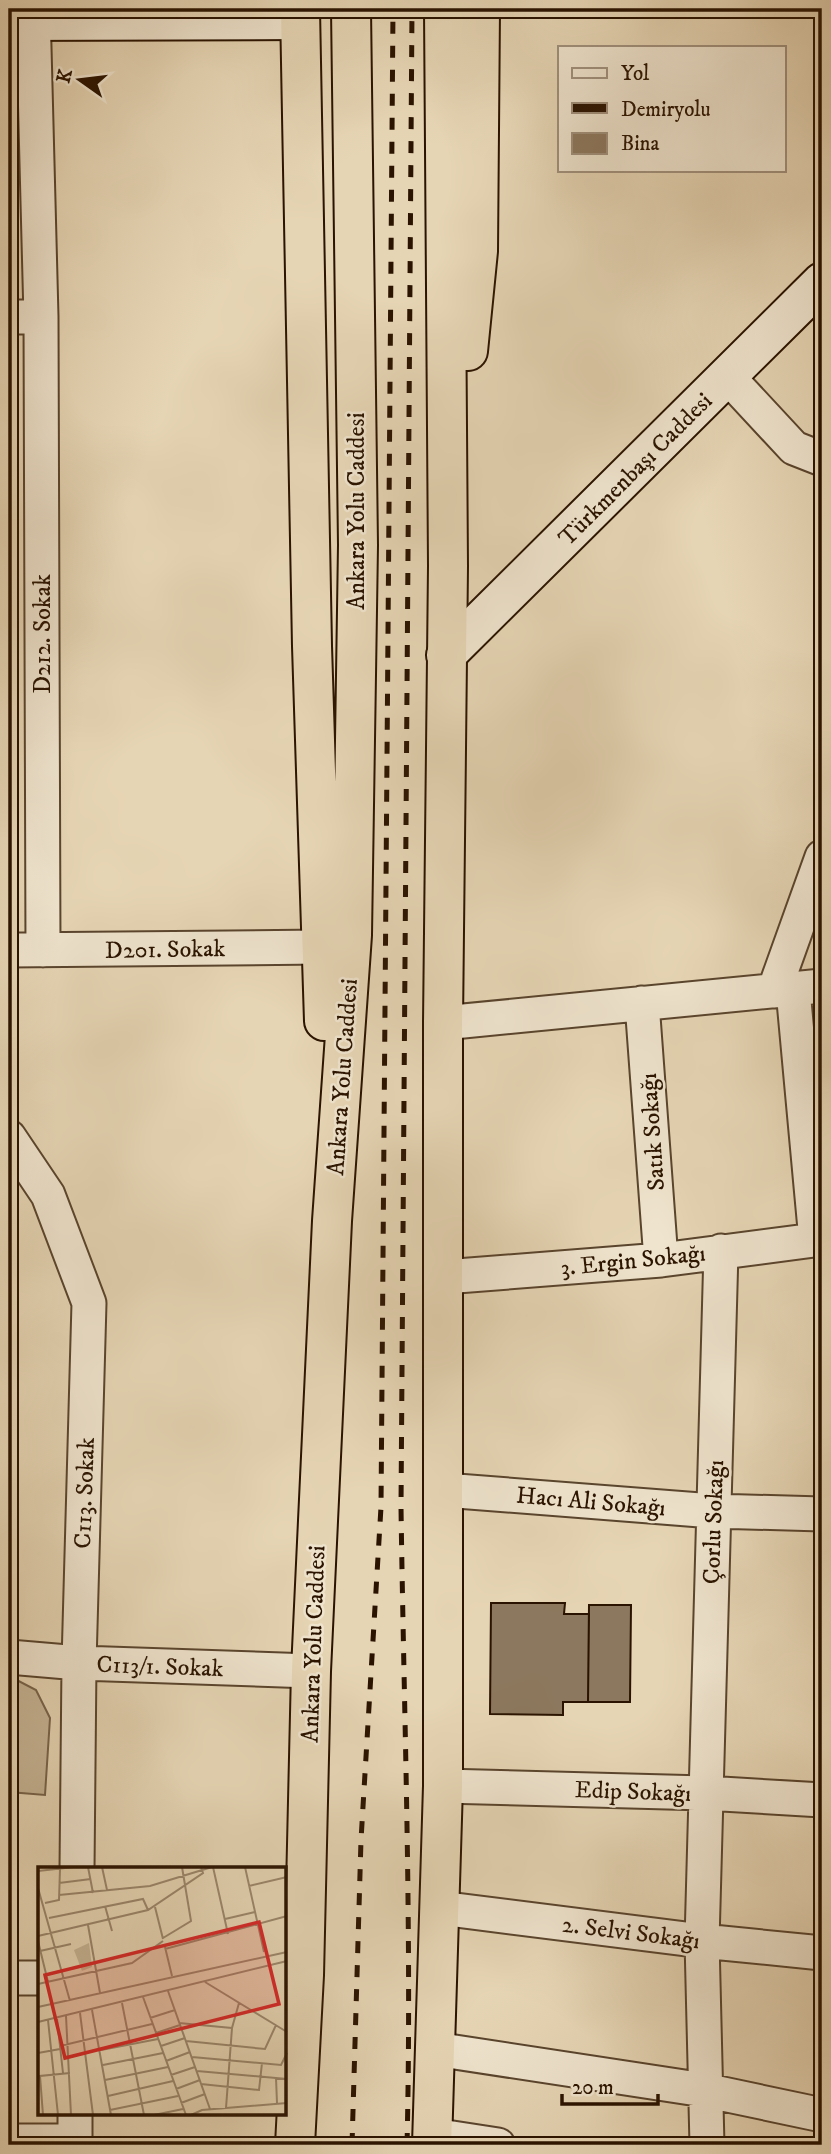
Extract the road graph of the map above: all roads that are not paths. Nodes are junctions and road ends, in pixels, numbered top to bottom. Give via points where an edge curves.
1 (351, 9) edge
2 (444, 9) edge
3 (480, 9) edge
4 (300, 15) edge
5 (25, 17) edge
6 (822, 282) edge
7 (25, 317) edge
8 (728, 377) junction
9 (822, 460) edge
10 (449, 566) junction
11 (446, 655) junction
12 (822, 856) edge
13 (322, 947) junction
14 (9, 950) edge
15 (43, 950) junction
16 (796, 989) edge
17 (642, 1003) junction
18 (443, 1023) junction
19 (9, 1137) edge
20 (332, 1221) junction
21 (819, 1239) edge
22 (721, 1251) junction
23 (661, 1260) junction
24 (444, 1277) junction
25 (444, 1490) junction
26 (713, 1511) junction
27 (822, 1514) edge
28 (9, 1657) edge
29 (79, 1663) junction
30 (311, 1671) junction
31 (443, 1786) junction
32 (705, 1794) junction
33 (822, 1800) edge
34 (77, 1867) edge
35 (440, 1908) junction
36 (702, 1941) junction
37 (822, 1952) edge
38 (295, 1975) edge
39 (9, 1978) edge
40 (38, 1979) edge
41 (435, 2049) junction
42 (704, 2090) junction
43 (822, 2115) edge
44 (75, 2133) edge
45 (432, 2140) edge
46 (9, 2141) edge
47 (295, 2145) edge
48 (498, 2145) edge
49 (707, 2145) edge

1 - 20 highway, Ankara Yolu Caddesi via 357,629 352,935
2 - 10 highway
3 - 10 highway via 478,251
4 - 5 main road
4 - 13 highway
5 - 7 street, D212. Sokak
6 - 8 main road, Türkmenbaşı Caddesi
7 - 15 street, D212. Sokak
8 - 9 street via 794,448
8 - 11 main road, Türkmenbaşı Caddesi
10 - 11 highway
11 - 18 highway
12 - 16 street
13 - 15 street, D201. Sokak
13 - 20 highway
14 - 15 street, D201. Sokak
16 - 17 street
16 - 21 street
17 - 18 street
17 - 23 street, Satık Sokağı
18 - 24 highway
19 - 29 street, C113. Sokak via 48,1195 89,1303
20 - 30 highway, Ankara Yolu Caddesi
21 - 22 street, 3. Ergin Sokağı
22 - 23 street, 3. Ergin Sokağı
22 - 26 street, Çorlu Sokağı
23 - 24 street, 3. Ergin Sokağı
24 - 25 highway
25 - 26 street, Hacı Ali Sokağı
25 - 31 highway
26 - 27 street, Hacı Ali Sokağı
26 - 32 street, Çorlu Sokağı
28 - 29 street, C113/1. Sokak
29 - 30 street, C113/1. Sokak
29 - 34 street, C113. Sokak
30 - 38 highway, Ankara Yolu Caddesi
31 - 32 street, Edip Sokağı
31 - 35 highway
32 - 33 street, Edip Sokağı
32 - 36 street, Çorlu Sokağı
35 - 36 street, 2. Selvi Sokağı
35 - 41 highway
36 - 37 street, 2. Selvi Sokağı
36 - 42 street, Çorlu Sokağı
38 - 47 highway, Ankara Yolu Caddesi
39 - 40 street
41 - 42 street
41 - 45 highway
42 - 43 street
42 - 49 street, Çorlu Sokağı
44 - 46 street
45 - 48 street

